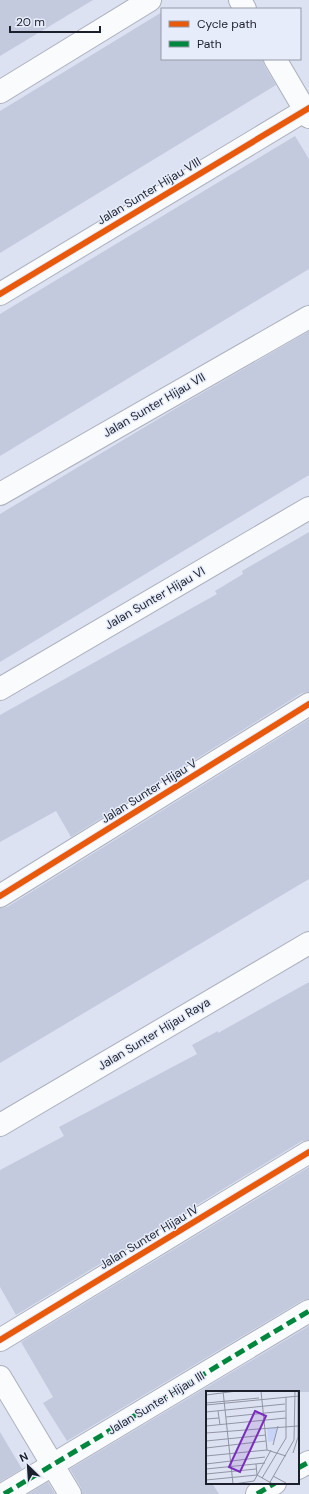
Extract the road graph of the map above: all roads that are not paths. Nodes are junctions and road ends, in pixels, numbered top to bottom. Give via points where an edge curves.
1 (150, 0) edge
2 (276, 60) edge
3 (0, 92) edge
4 (308, 111) edge
5 (0, 294) edge
6 (309, 317) edge
7 (0, 494) edge
8 (309, 508) edge
9 (0, 689) edge
10 (309, 704) edge
11 (0, 896) edge
12 (309, 943) edge
13 (0, 1125) edge
14 (309, 1152) edge
15 (309, 1312) edge
16 (0, 1340) edge
17 (0, 1377) edge
18 (309, 1462) edge
19 (53, 1465) junction
20 (299, 1467) edge
21 (272, 1484) edge
22 (4, 1494) edge
23 (70, 1494) edge
24 (257, 1494) edge

1 - 3 street
2 - 4 street
4 - 5 street, Jalan Sunter Hijau VIII
6 - 7 street, Jalan Sunter Hijau VII
8 - 9 street, Jalan Sunter Hijau VI
10 - 11 street, Jalan Sunter Hijau V
12 - 13 street, Jalan Sunter Hijau Raya
14 - 16 street, Jalan Sunter Hijau IV
15 - 19 street, Jalan Sunter Hijau III
17 - 19 street
18 - 20 street
19 - 22 street, Jalan Sunter Hijau III
19 - 23 street
21 - 24 street

